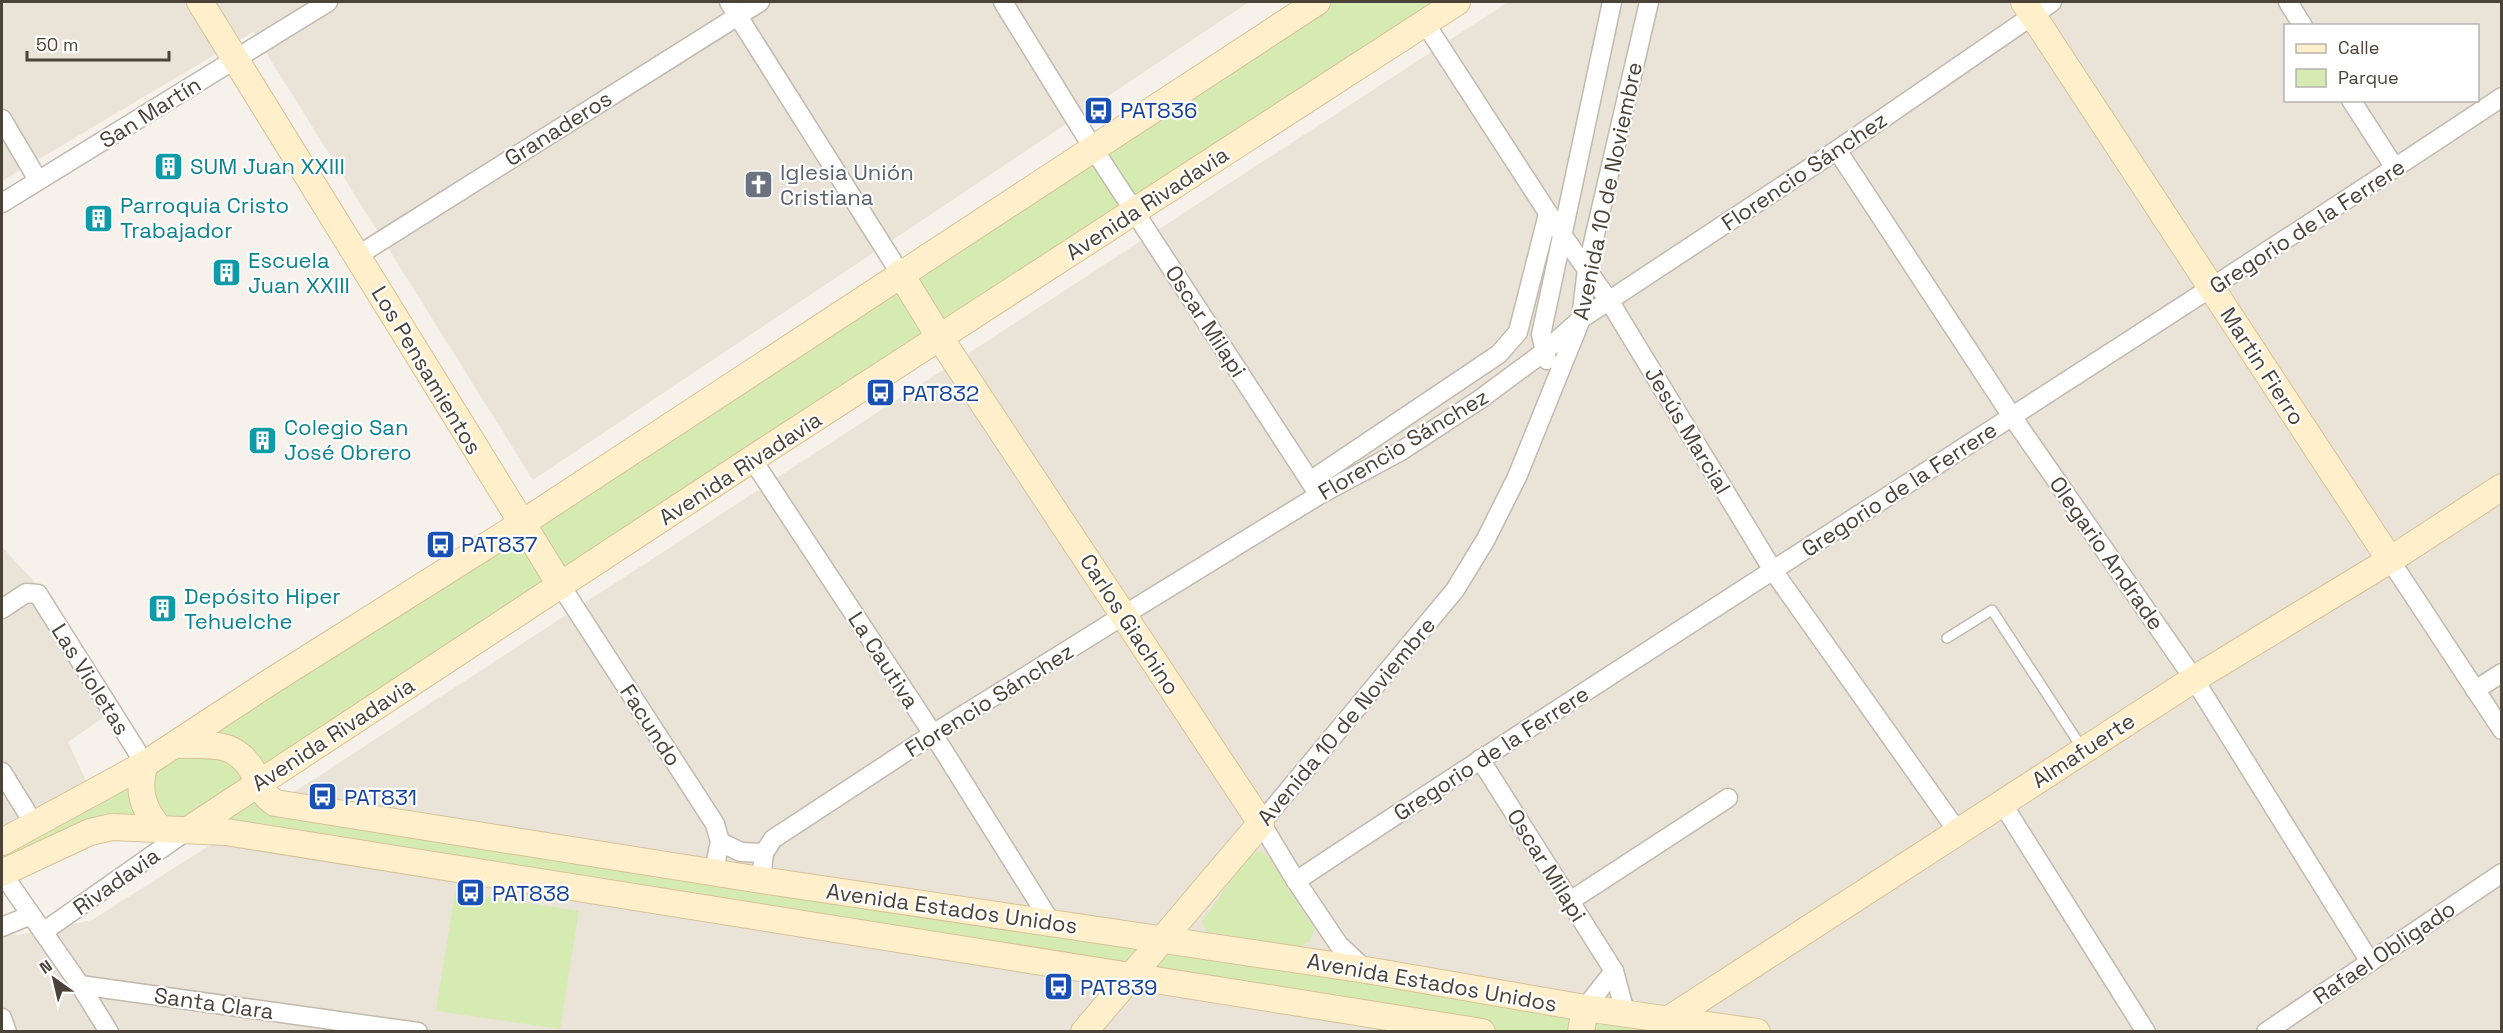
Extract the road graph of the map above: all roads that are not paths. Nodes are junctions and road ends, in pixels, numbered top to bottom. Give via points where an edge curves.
1 (200, 2) edge
2 (328, 2) edge
3 (760, 2) edge
4 (1003, 2) edge
5 (1317, 2) edge
6 (1457, 2) edge
7 (1612, 2) edge
8 (1649, 2) edge
9 (2288, 2) edge
10 (2036, 6) edge
11 (733, 8) edge
12 (1425, 23) junction
13 (2302, 24) edge
14 (236, 59) junction
15 (2502, 98) edge
16 (2352, 102) edge
17 (2, 119) edge
18 (1093, 148) junction
19 (1837, 150) junction
20 (2395, 168) junction
21 (38, 180) junction
22 (2, 202) edge
23 (1134, 211) junction
24 (1548, 214) junction
25 (1563, 236) junction
26 (357, 255) junction
27 (1587, 269) junction
28 (900, 273) junction
29 (2212, 288) junction
30 (1610, 302) junction
31 (1581, 319) junction
32 (940, 338) junction
33 (1544, 352) junction
34 (1556, 378) junction
35 (2011, 415) junction
36 (752, 459) junction
37 (2502, 487) edge
38 (1315, 488) junction
39 (521, 524) junction
40 (2390, 560) junction
41 (1774, 572) junction
42 (561, 586) junction
43 (2, 609) edge
44 (1124, 615) junction
45 (1947, 638) dead end
46 (2502, 673) edge
47 (2194, 679) junction
48 (2475, 690) junction
49 (2502, 730) edge
50 (933, 735) junction
51 (174, 745) junction
52 (2083, 750) junction
53 (1480, 759) junction
54 (145, 764) junction
55 (2, 772) edge
56 (259, 783) junction
57 (1728, 798) dead end
58 (2002, 803) junction
59 (34, 824) junction
60 (1261, 824) junction
61 (159, 828) junction
62 (188, 830) junction
63 (1958, 832) junction
64 (2, 842) edge
65 (720, 842) junction
66 (764, 853) junction
67 (714, 870) junction
68 (2, 873) edge
69 (2502, 873) edge
70 (761, 880) junction
71 (1296, 881) junction
72 (1570, 901) junction
73 (708, 910) junction
74 (31, 915) junction
75 (758, 918) junction
76 (1052, 924) junction
77 (2, 927) edge
78 (44, 932) junction
79 (1163, 938) junction
80 (2370, 962) junction
81 (1366, 969) junction
82 (1614, 971) junction
83 (1132, 975) junction
84 (81, 985) junction
85 (2, 1018) edge
86 (1583, 1020) edge
87 (1623, 1022) edge
88 (1660, 1025) edge
89 (1416, 1026) edge
90 (7, 1032) edge
91 (109, 1032) edge
92 (418, 1032) edge
93 (1084, 1032) edge
94 (1482, 1032) edge
95 (1757, 1032) edge
96 (2146, 1032) edge
97 (2266, 1032) edge

1 - 14 main road, Los Pensamientos
2 - 14 street, San Martín
3 - 11 street, Granaderos
4 - 18 street, Oscar Milapi
5 - 18 main road
6 - 12 main road, Avenida Rivadavia
7 - 25 street, Avenida 10 de Noviembre
8 - 27 street, Avenida 10 de Noviembre
9 - 13 street
10 - 19 street, Florencio Sánchez
10 - 29 main road, Martin Fierro
11 - 26 street, Granaderos
11 - 28 street
12 - 23 main road, Avenida Rivadavia
12 - 24 street, Jesús Marcial
14 - 21 street, San Martín
14 - 26 main road, Los Pensamientos
15 - 20 street, Gregorio de la Ferrere
16 - 20 street
17 - 21 street
18 - 23 street, Oscar Milapi
18 - 28 main road
19 - 30 street, Florencio Sánchez
19 - 35 street, Olegario Andrade
20 - 29 street, Gregorio de la Ferrere
21 - 22 street, San Martín
23 - 32 main road, Avenida Rivadavia
23 - 38 street, Oscar Milapi
24 - 25 street, Jesús Marcial
24 - 38 street via 1518,332 1511,342
25 - 27 street, Jesús Marcial
25 - 33 street, Avenida 10 de Noviembre via 1541,335
26 - 39 main road, Los Pensamientos
27 - 30 street, Jesús Marcial
27 - 31 street, Avenida 10 de Noviembre
28 - 32 main road, Carlos Giachino
28 - 39 main road
29 - 35 street, Gregorio de la Ferrere
29 - 40 main road, Martin Fierro
30 - 31 street, Florencio Sánchez
30 - 41 street, Jesús Marcial
31 - 33 street, Florencio Sánchez
31 - 34 street, Avenida 10 de Noviembre
32 - 36 main road, Avenida Rivadavia
32 - 44 main road, Carlos Giachino
33 - 34 street, Avenida 10 de Noviembre
33 - 38 street, Florencio Sánchez via 1401,451
34 - 60 street, Avenida 10 de Noviembre via 1517,477 1455,590
35 - 41 street, Gregorio de la Ferrere
35 - 47 street, Olegario Andrade
36 - 42 main road, Avenida Rivadavia
36 - 50 street, La Cautiva
37 - 40 main road, Almafuerte
38 - 44 street, Florencio Sánchez
39 - 42 main road, Los Pensamientos
39 - 51 main road
40 - 47 main road, Almafuerte
40 - 48 street, Martin Fierro
41 - 53 street, Gregorio de la Ferrere
41 - 63 street, Jesús Marcial
42 - 56 main road, Avenida Rivadavia
42 - 65 street, Facundo via 715,824
43 - 54 street, Las Violetas via 26,593 38,594
44 - 50 street, Florencio Sánchez
44 - 60 main road, Carlos Giachino
45 - 52 lane via 1992,610
46 - 48 street
47 - 52 main road, Almafuerte
47 - 80 street, Olegario Andrade
48 - 49 street, Martin Fierro
50 - 66 street, Florencio Sánchez via 773,839
50 - 76 street, La Cautiva
51 - 54 main road
51 - 56 main road, Avenida Estados Unidos via 222,745 250,764
52 - 58 main road, Almafuerte
53 - 71 street, Gregorio de la Ferrere
53 - 72 street, Oscar Milapi
54 - 59 main road
54 - 61 main road via 140,780 141,798
55 - 59 street
56 - 62 main road, Avenida Rivadavia
56 - 67 main road, Avenida Estados Unidos via 267,798 275,803
57 - 72 street
58 - 63 main road, Almafuerte
58 - 96 street
59 - 64 main road
60 - 71 street, Carlos Giachino
60 - 79 main road, Avenida 10 de Noviembre
61 - 62 main road
61 - 68 main road via 90,832
62 - 73 main road, Avenida Estados Unidos via 226,832
62 - 78 street, Rivadavia
63 - 88 main road, Almafuerte
65 - 66 street via 741,852
65 - 67 street
66 - 70 street
67 - 70 main road, Avenida Estados Unidos
67 - 73 main road
68 - 74 street
69 - 80 street, Rafael Obligado
70 - 75 main road
70 - 76 main road, Avenida Estados Unidos
71 - 81 street, Carlos Giachino via 1339,945
72 - 82 street, Oscar Milapi
73 - 75 main road, Avenida Estados Unidos
74 - 77 street
74 - 78 street
75 - 83 main road, Avenida Estados Unidos
76 - 79 main road, Avenida Estados Unidos
78 - 84 street
79 - 81 main road, Avenida Estados Unidos
79 - 83 main road, Avenida 10 de Noviembre
80 - 97 street, Rafael Obligado
81 - 86 main road, Avenida Estados Unidos
82 - 86 street
82 - 87 street, Oscar Milapi
83 - 89 main road, Avenida Estados Unidos
83 - 93 main road, Avenida 10 de Noviembre
84 - 91 street
84 - 92 street, Santa Clara
85 - 90 street
86 - 87 main road, Avenida Estados Unidos
87 - 88 main road, Avenida Estados Unidos
88 - 95 main road, Avenida Estados Unidos
89 - 94 main road, Avenida Estados Unidos

